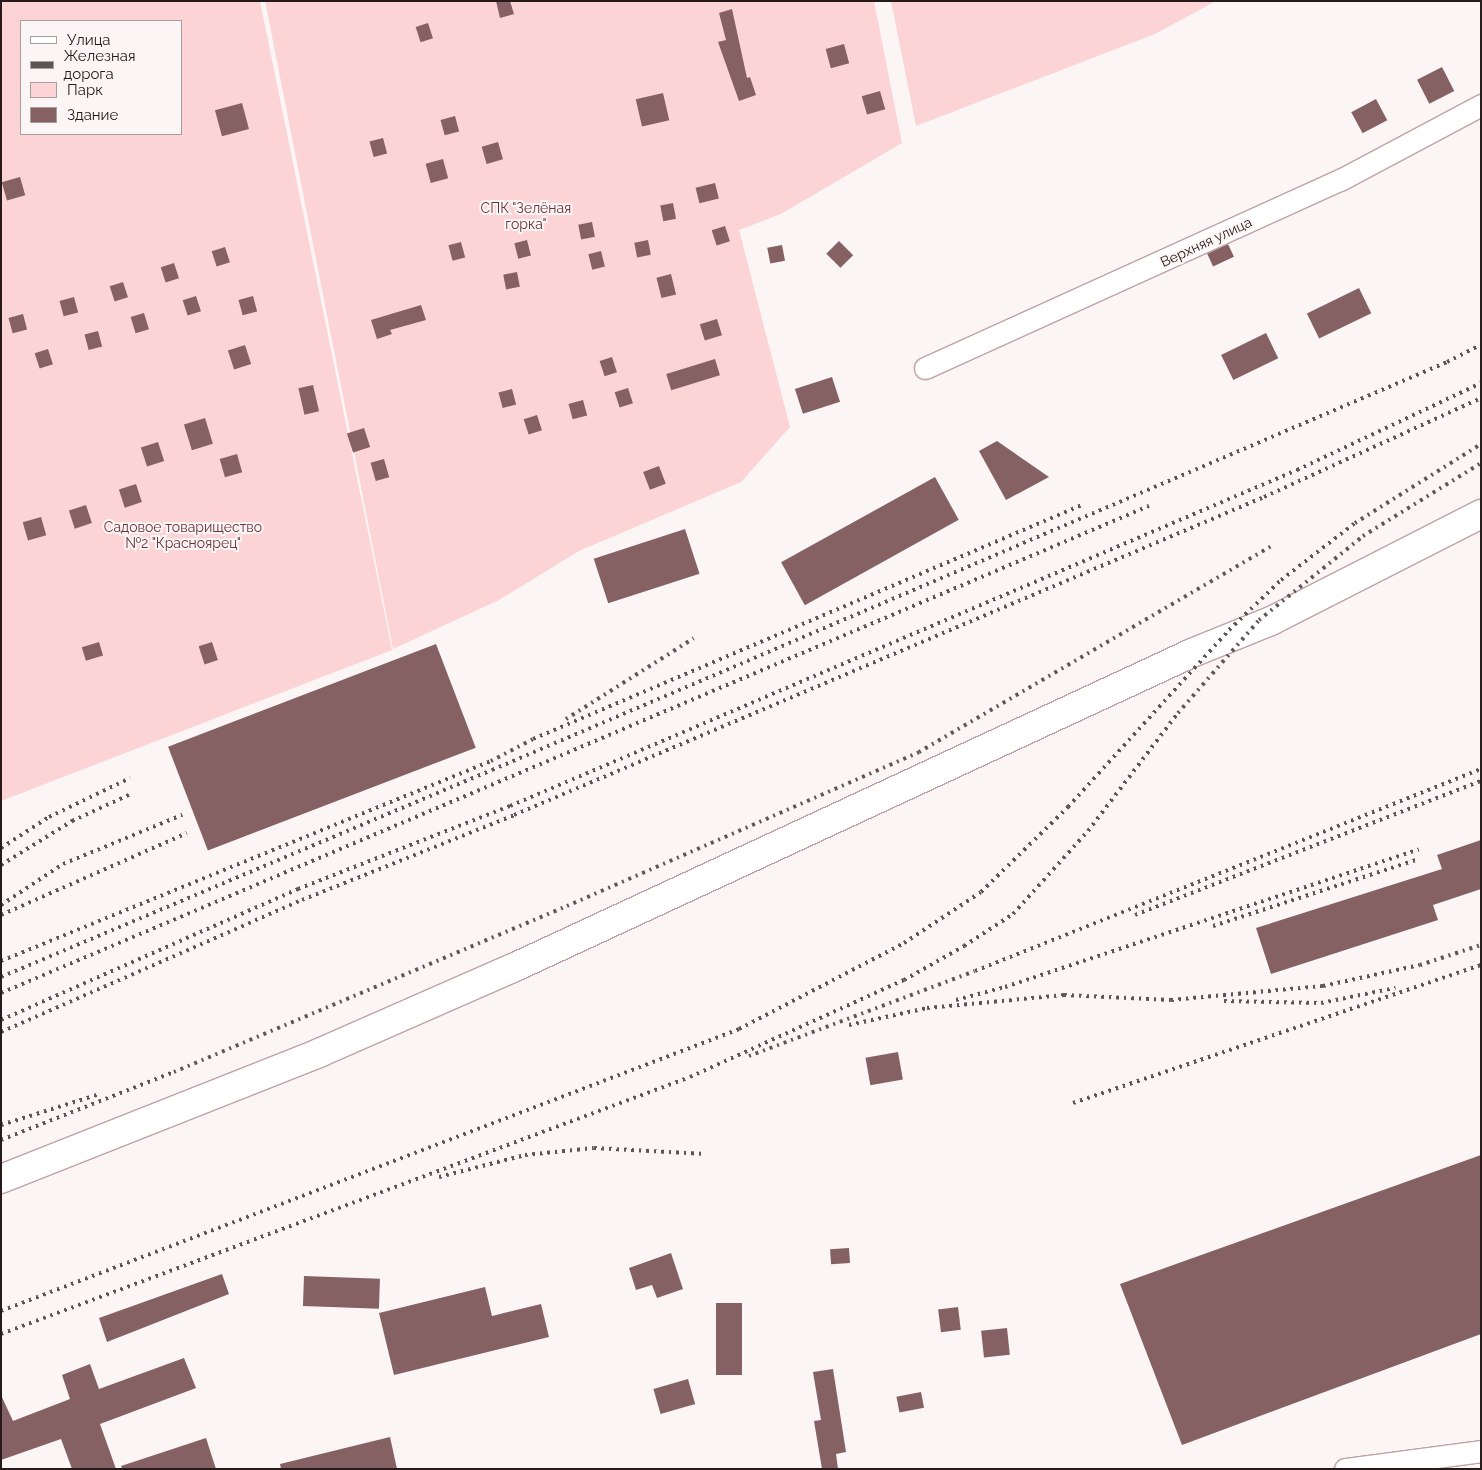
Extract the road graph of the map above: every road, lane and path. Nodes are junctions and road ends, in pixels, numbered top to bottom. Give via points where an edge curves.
1 (1481, 105) edge
2 (925, 368) dead end
3 (1481, 514) edge
4 (1, 1179) edge
5 (1481, 1450) edge
6 (1345, 1469) edge

1 - 2 street, Верхняя улица via 1340,180
3 - 4 highway via 1271,621 1183,657 512,968 319,1053
5 - 6 street

